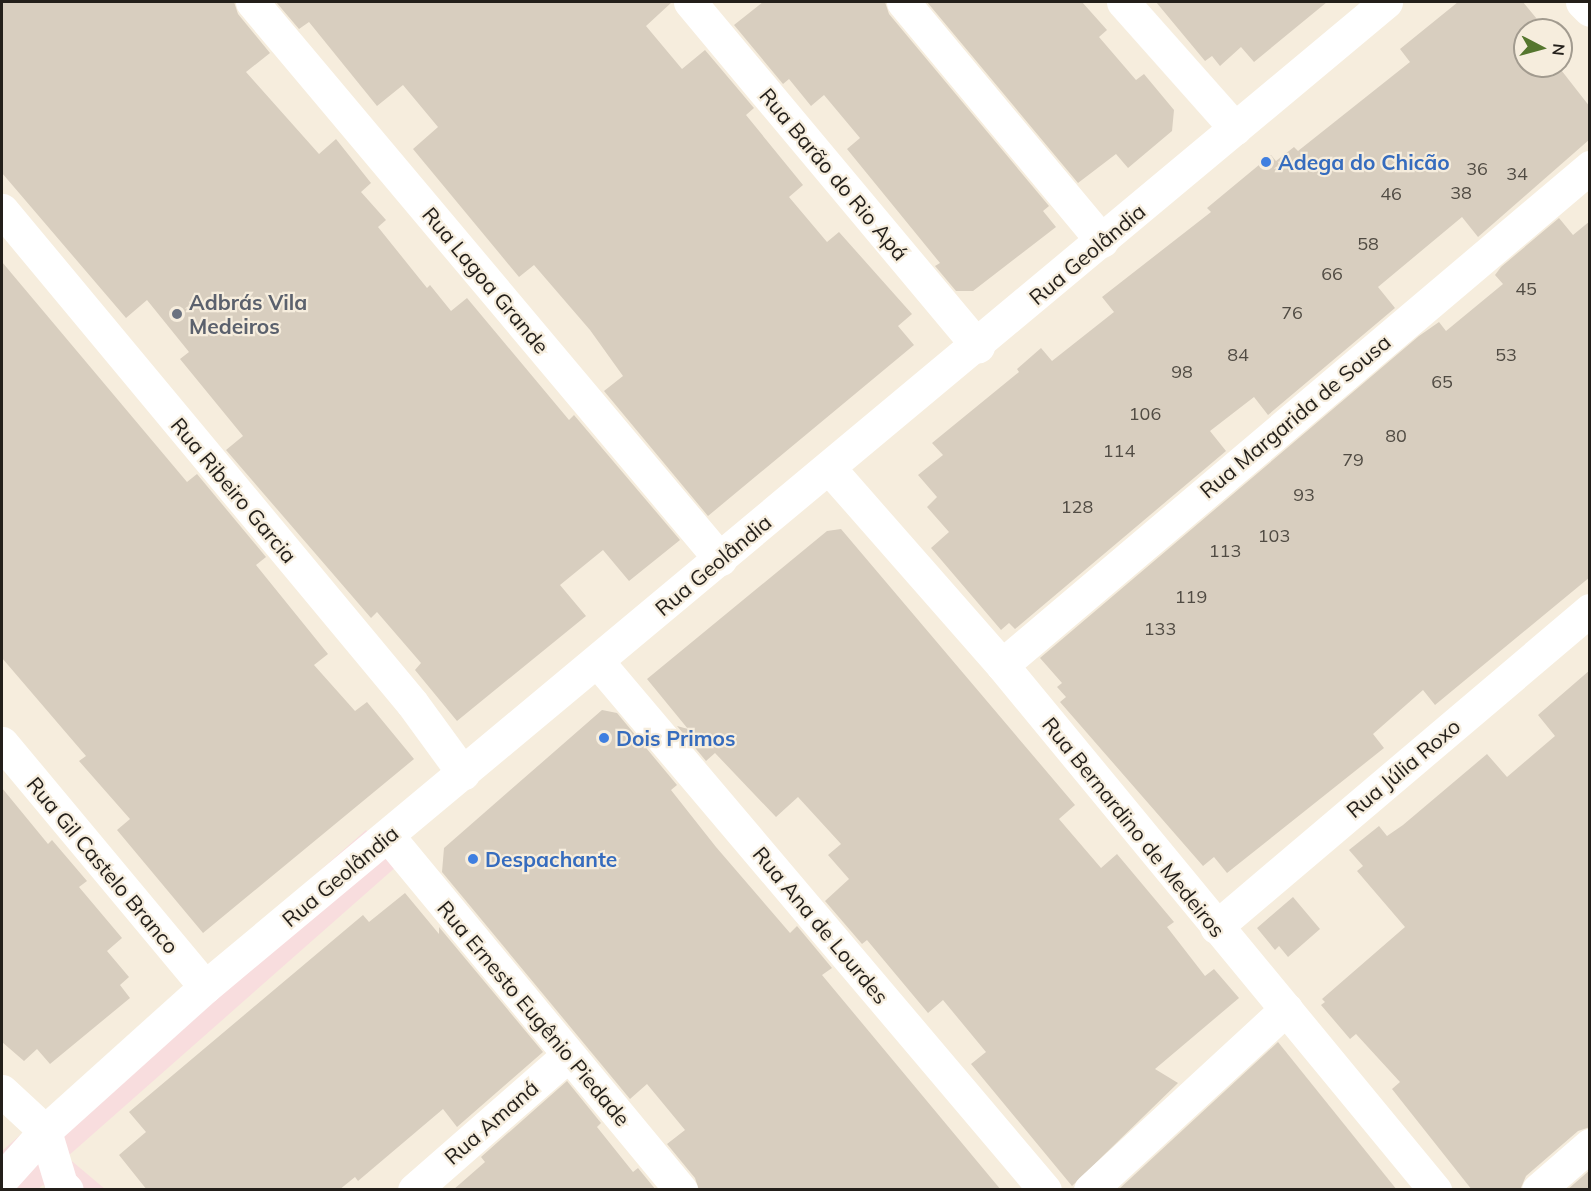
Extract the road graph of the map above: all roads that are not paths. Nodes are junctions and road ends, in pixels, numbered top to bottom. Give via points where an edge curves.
1 (252, 2) edge
2 (690, 2) edge
3 (903, 2) edge
4 (1123, 2) edge
5 (1386, 2) edge
6 (1582, 2) edge
7 (1590, 10) edge
8 (1235, 128) junction
9 (1590, 167) edge
10 (2, 210) edge
11 (1102, 241) junction
12 (978, 346) junction
13 (829, 468) junction
14 (720, 559) junction
15 (1590, 610) edge
16 (597, 662) junction
17 (1002, 665) junction
18 (2, 743) edge
19 (464, 773) junction
20 (388, 836) junction
21 (1216, 927) junction
22 (205, 987) junction
23 (1286, 1009) junction
24 (568, 1055) junction
25 (2, 1091) edge
26 (45, 1131) junction
27 (1590, 1145) edge
28 (2, 1179) edge
29 (67, 1190) edge
30 (414, 1190) edge
31 (681, 1190) edge
32 (1045, 1190) edge
33 (1090, 1190) edge
34 (1435, 1190) edge
35 (1538, 1190) edge

1 - 14 street, Rua Lagoa Grande
2 - 12 street, Rua Barão do Rio Apá
3 - 11 street
4 - 8 street
5 - 8 street, Rua Geolândia
6 - 7 street
8 - 11 street, Rua Geolândia
9 - 17 street, Rua Margarida de Sousa
10 - 19 street, Rua Ribeiro Garcia via 412,703
11 - 12 street, Rua Geolândia
12 - 13 street, Rua Geolândia
13 - 14 street, Rua Geolândia
13 - 17 street, Rua Bernardino de Medeiros
14 - 16 street, Rua Geolândia
15 - 21 street, Rua Júlia Roxo
16 - 19 street, Rua Geolândia
16 - 32 street, Rua Ana de Lourdes
17 - 21 street, Rua Bernardino de Medeiros
18 - 22 street, Rua Gil Castelo Branco
19 - 20 street, Rua Geolândia
20 - 22 street, Rua Geolândia
20 - 24 street, Rua Ernesto Eugênio Piedade
21 - 23 street, Rua Bernardino de Medeiros
22 - 26 street, Rua Geolândia
23 - 33 street
23 - 34 street, Rua Bernardino de Medeiros
24 - 30 street, Rua Amaná
24 - 31 street, Rua Ernesto Eugênio Piedade
25 - 26 street
26 - 28 street, Rua Geolândia
26 - 29 street via 61,1184
27 - 35 street

